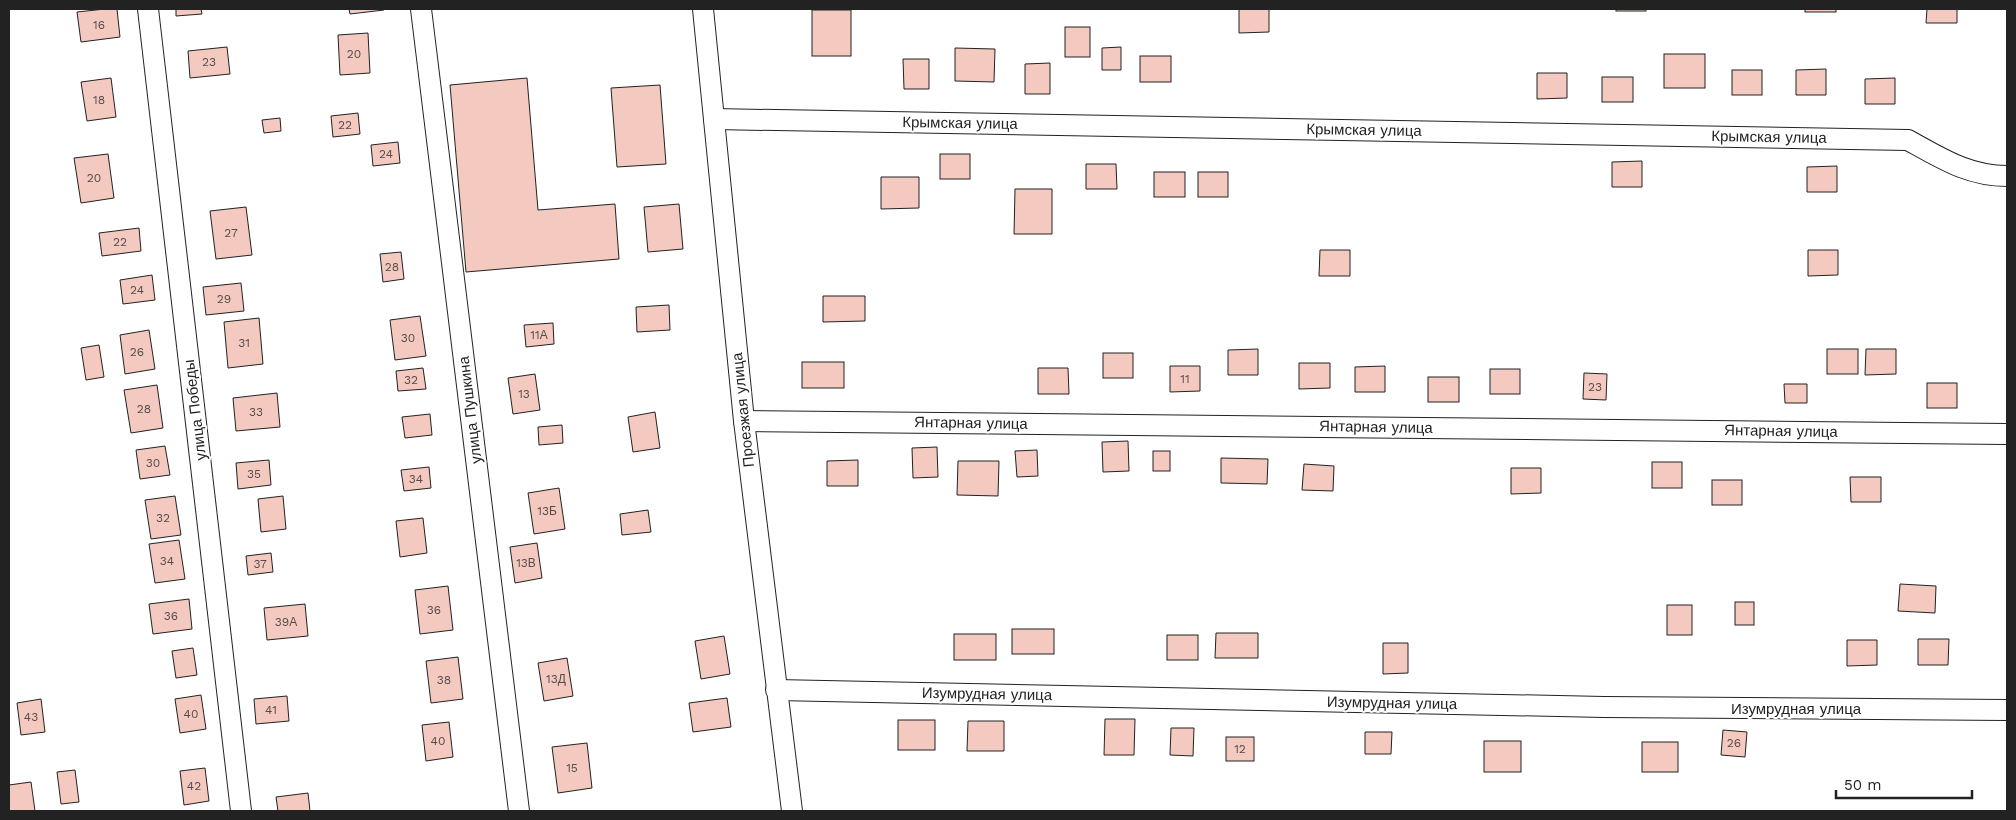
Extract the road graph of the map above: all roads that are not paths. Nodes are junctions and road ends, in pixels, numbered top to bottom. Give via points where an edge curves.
1 (148, 9) edge
2 (421, 9) edge
3 (703, 9) edge
4 (714, 119) junction
5 (2007, 176) edge
6 (744, 421) junction
7 (2007, 434) edge
8 (776, 690) junction
9 (2007, 710) edge
10 (241, 811) edge
11 (519, 811) edge
12 (792, 811) edge

1 - 10 street, улица Победы
2 - 11 street, улица Пушкина
3 - 4 street, Проезжая улица
4 - 5 street, Крымская улица via 1908,140 1958,166 1987,176
4 - 6 street, Проезжая улица
6 - 7 street, Янтарная улица
6 - 8 street, Проезжая улица
8 - 9 street, Изумрудная улица via 1604,707
8 - 12 street, Проезжая улица

